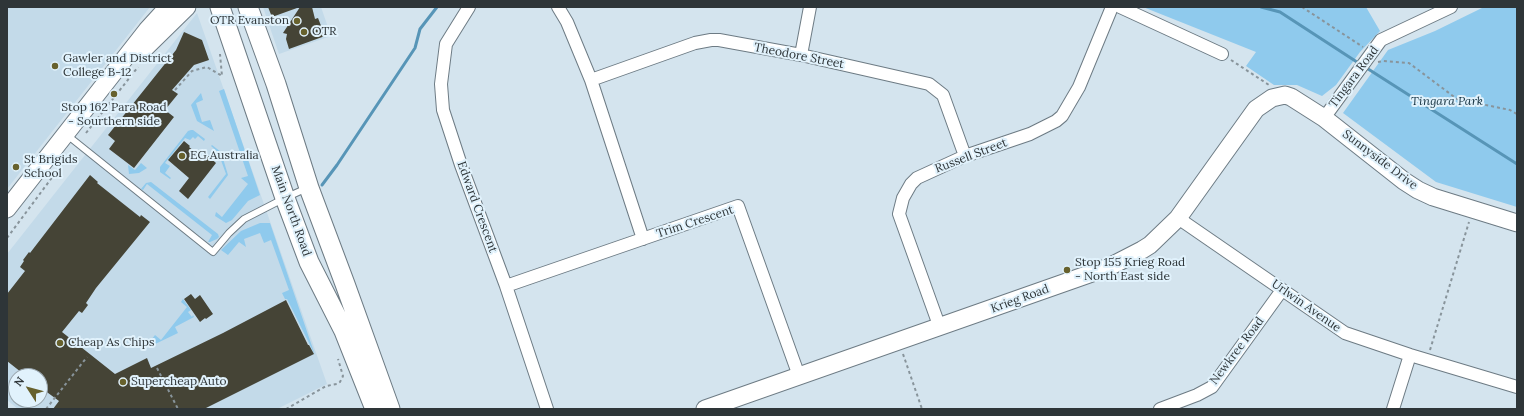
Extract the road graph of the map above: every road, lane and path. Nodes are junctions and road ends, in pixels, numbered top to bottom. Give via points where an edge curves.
1 (168, 7) edge
2 (187, 7) edge
3 (220, 7) edge
4 (248, 7) edge
5 (469, 7) edge
6 (558, 7) edge
7 (810, 7) edge
8 (1112, 7) edge
9 (1120, 7) edge
10 (1302, 7) edge
11 (1451, 7) edge
12 (219, 48) dead end
13 (1222, 54) joint
14 (800, 56) junction
15 (1368, 60) junction
16 (139, 66) dead end
17 (591, 80) junction
18 (175, 90) dead end
19 (1279, 96) junction
20 (88, 106) junction
21 (1517, 114) edge
22 (1324, 118) junction
23 (86, 133) dead end
24 (66, 134) junction
25 (68, 156) dead end
26 (965, 156) junction
27 (309, 188) junction
28 (285, 198) junction
29 (7, 209) edge
30 (1472, 209) junction
31 (1178, 218) junction
32 (1517, 223) edge
33 (7, 238) edge
34 (643, 239) junction
35 (506, 286) junction
36 (1282, 290) junction
37 (940, 328) junction
38 (902, 353) dead end
39 (1410, 355) junction
40 (87, 357) dead end
41 (1427, 360) junction
42 (158, 368) dead end
43 (343, 376) dead end
44 (799, 376) junction
45 (1517, 387) edge
46 (46, 409) edge
47 (178, 409) edge
48 (286, 409) edge
49 (375, 409) edge
50 (390, 409) edge
51 (547, 409) edge
52 (705, 409) edge
53 (922, 409) edge
54 (1160, 409) edge
55 (1393, 409) edge

1 - 20 street
2 - 20 street
3 - 28 main road, Main North Road
4 - 27 main road, Main North Road
5 - 35 street, Edward Crescent via 446,44 441,84 443,110
6 - 17 street via 567,22
7 - 14 street
8 - 26 street, Russell Street via 1079,87 1062,116 1030,134
9 - 13 street
10 - 15 path
11 - 15 street, Tingara Road via 1386,37
12 - 18 path via 222,76 207,67 192,71
13 - 19 path
14 - 17 street, Theodore Street via 711,40 695,43
14 - 26 street, Theodore Street via 929,84 942,95
15 - 21 path via 1409,63 1457,99 1510,110
15 - 22 street, Tingara Road
16 - 23 path
17 - 34 street
19 - 22 street, Sunnyside Drive via 1291,97
19 - 31 street, Krieg Road via 1256,109
20 - 24 street
22 - 30 street, Sunnyside Drive via 1418,190
24 - 28 lane via 214,252 244,219
24 - 29 street
25 - 33 path
26 - 37 street, Russell Street via 917,178 910,184 899,214
27 - 28 lane
27 - 50 main road, Main North Road
28 - 49 main road, Main North Road via 309,262 344,331
30 - 32 street, Sunnyside Drive
30 - 41 path
31 - 36 street, Urlwin Avenue
31 - 37 street, Krieg Road via 1150,245 1108,267
34 - 35 street, Trim Crescent
34 - 44 street, Trim Crescent via 738,206
35 - 51 street, Edward Crescent
36 - 39 street, Urlwin Avenue via 1345,333
36 - 54 street, Newkree Road via 1212,387
37 - 44 street, Krieg Road
38 - 53 path
39 - 41 street, Urlwin Avenue
39 - 55 street
40 - 46 path
41 - 45 street, Urlwin Avenue
42 - 47 path
43 - 48 path via 337,384 326,386
44 - 52 street, Krieg Road

